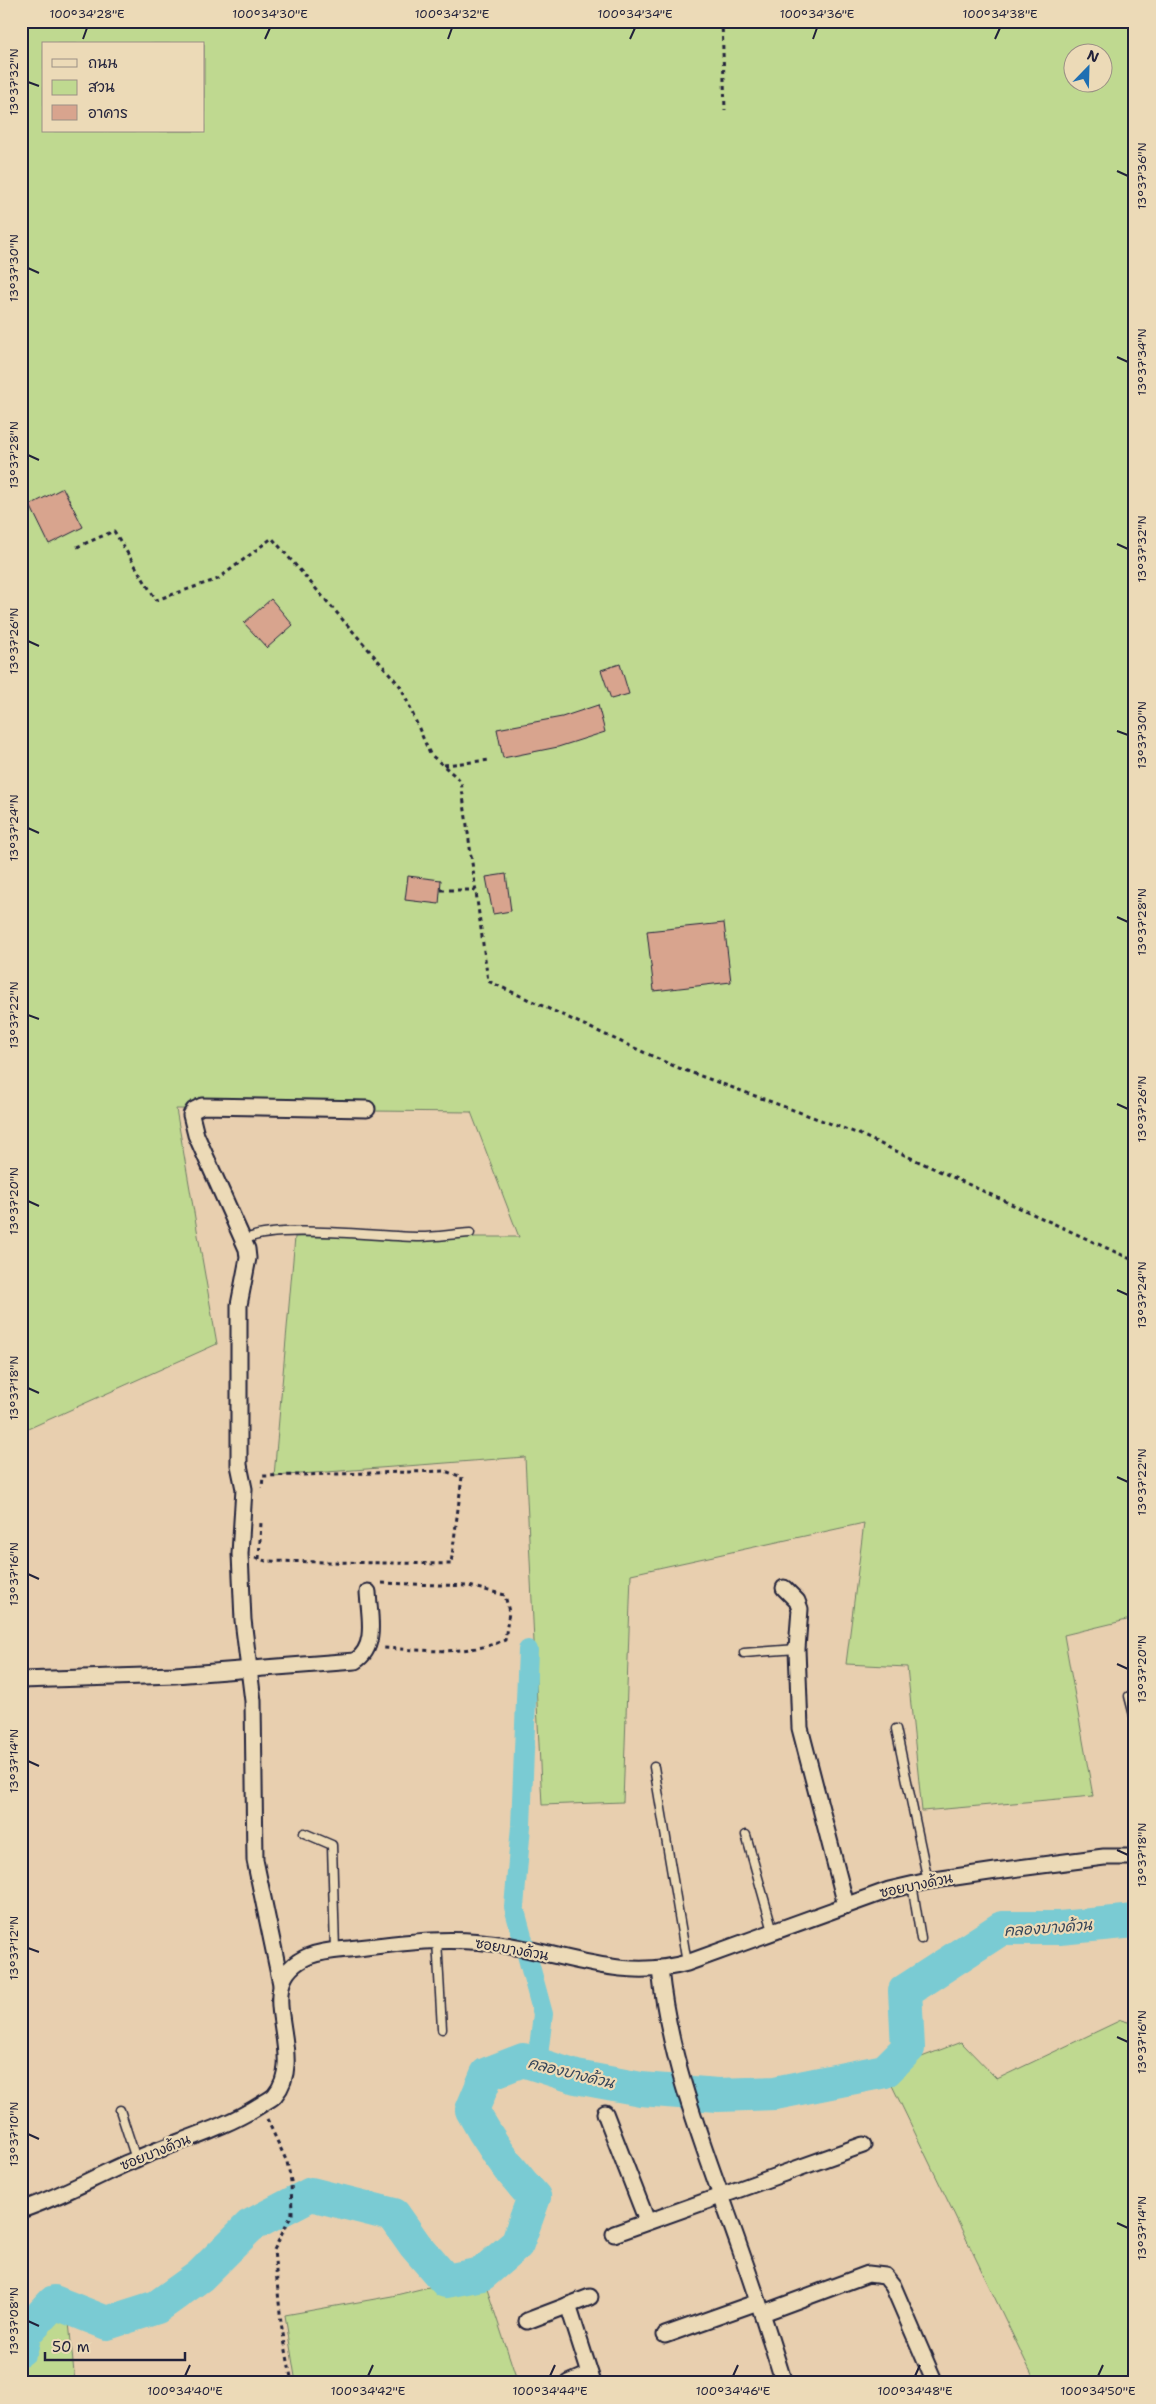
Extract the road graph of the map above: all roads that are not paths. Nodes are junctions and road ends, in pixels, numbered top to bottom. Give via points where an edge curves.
1 (367, 1109) dead end
2 (470, 1233) dead end
3 (244, 1240) junction
4 (784, 1588) dead end
5 (368, 1592) road end
6 (797, 1649) junction
7 (744, 1653) dead end
8 (248, 1668) junction
9 (21, 1680) edge
10 (1129, 1696) dead end
11 (1135, 1719) edge
12 (896, 1729) dead end
13 (654, 1767) dead end
14 (304, 1833) dead end
15 (746, 1835) dead end
16 (1135, 1857) edge
17 (928, 1881) junction
18 (912, 1884) junction
19 (846, 1905) junction
20 (773, 1931) junction
21 (921, 1939) dead end
22 (437, 1940) junction
23 (335, 1950) junction
24 (687, 1963) junction
25 (660, 1969) junction
26 (281, 1984) junction
27 (442, 2029) dead end
28 (120, 2110) dead end
29 (605, 2113) dead end
30 (863, 2145) dead end
31 (136, 2159) junction
32 (720, 2197) junction
33 (21, 2210) edge
34 (647, 2221) junction
35 (614, 2234) dead end
36 (590, 2296) dead end
37 (568, 2305) junction
38 (760, 2308) junction
39 (527, 2321) dead end
40 (665, 2335) dead end
41 (592, 2378) edge
42 (933, 2382) edge
43 (569, 2383) edge
44 (784, 2383) edge

1 - 3 street via 202,1106 194,1110 191,1115 196,1136
2 - 3 lane via 421,1237 261,1233
3 - 8 street via 248,1258 239,1306 239,1465 244,1489 240,1554
4 - 6 street via 800,1608
5 - 8 street via 370,1633 368,1648 362,1657
6 - 7 lane
6 - 19 street via 800,1728
8 - 9 street via 175,1675
8 - 26 street via 253,1701 255,1860
10 - 11 lane
12 - 17 lane
13 - 24 lane
14 - 23 lane via 332,1845
15 - 20 lane
16 - 17 street, ซอยบางด้วน via 1104,1857
17 - 18 street, ซอยบางด้วน
18 - 19 street, ซอยบางด้วน
18 - 21 lane
19 - 20 street, ซอยบางด้วน
20 - 24 street, ซอยบางด้วน
22 - 23 street, ซอยบางด้วน
22 - 25 street, ซอยบางด้วน via 504,1944 621,1969
22 - 27 lane
23 - 26 street, ซอยบางด้วน via 295,1962
24 - 25 street, ซอยบางด้วน
25 - 32 street via 667,2021 681,2081
26 - 31 street, ซอยบางด้วน via 287,2069 274,2097 249,2113
28 - 31 lane
29 - 34 street
30 - 32 street
31 - 33 street, ซอยบางด้วน
32 - 34 street
32 - 38 street
34 - 35 street
36 - 37 street
37 - 39 street
37 - 41 street
38 - 40 street
38 - 42 street via 868,2274 885,2276 893,2286
38 - 44 street
41 - 43 street

